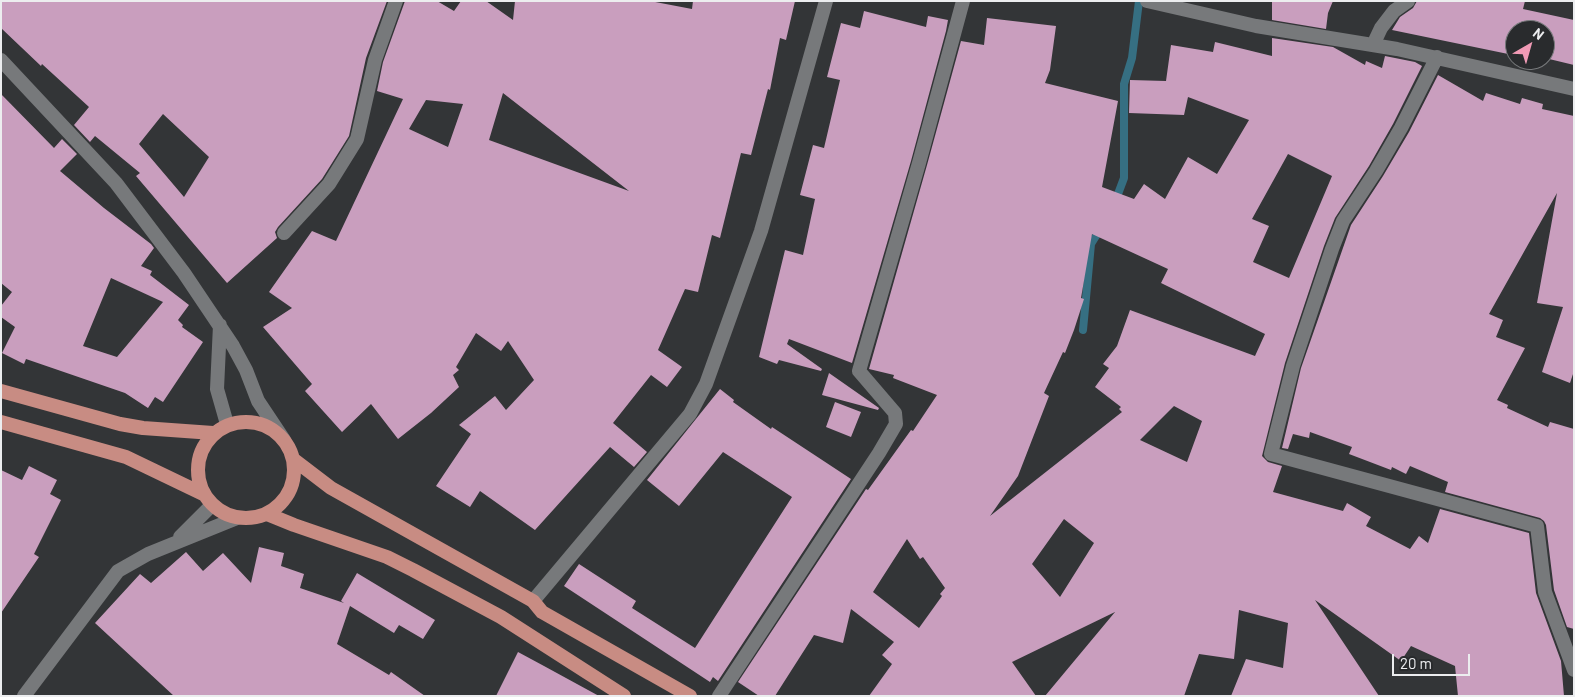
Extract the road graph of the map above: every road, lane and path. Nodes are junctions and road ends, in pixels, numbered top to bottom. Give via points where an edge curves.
1 (396, 1) edge
2 (826, 1) edge
3 (963, 1) edge
4 (1408, 1) edge
5 (1150, 2) edge
6 (1374, 45) junction
7 (1437, 57) junction
8 (1, 60) edge
9 (1574, 89) edge
10 (284, 233) dead end
11 (220, 326) junction
12 (1, 391) edge
13 (1, 422) edge
14 (226, 424) junction
15 (213, 433) junction
16 (284, 440) junction
17 (293, 459) junction
18 (208, 499) junction
19 (267, 514) junction
20 (237, 518) junction
21 (176, 541) junction
22 (533, 601) junction
23 (1574, 670) edge
24 (24, 696) edge
25 (624, 696) edge
26 (690, 696) edge
27 (719, 696) edge

1 - 10 street via 375,60 357,139 329,184
2 - 22 street via 761,232 706,384 690,414
3 - 27 street via 860,371 895,413 896,424
4 - 6 street via 1394,11 1381,28
5 - 6 street via 1256,26
6 - 7 street
7 - 9 street
7 - 23 street via 1401,128 1343,221 1292,366 1270,454 1537,526 1545,592
8 - 11 street via 116,183
11 - 14 street via 217,389
11 - 16 street via 246,370 258,401
12 - 15 highway via 120,424
13 - 18 highway via 126,457
14 - 15 highway
14 - 16 highway via 258,422
15 - 18 highway via 202,446 197,462 197,478
16 - 17 highway
17 - 19 highway via 294,476 289,491
17 - 22 highway via 331,488
18 - 20 highway via 223,513
18 - 21 street
19 - 20 highway
19 - 25 highway via 387,557 413,570 501,618
20 - 21 street
21 - 24 street via 118,571
22 - 26 highway via 542,612

